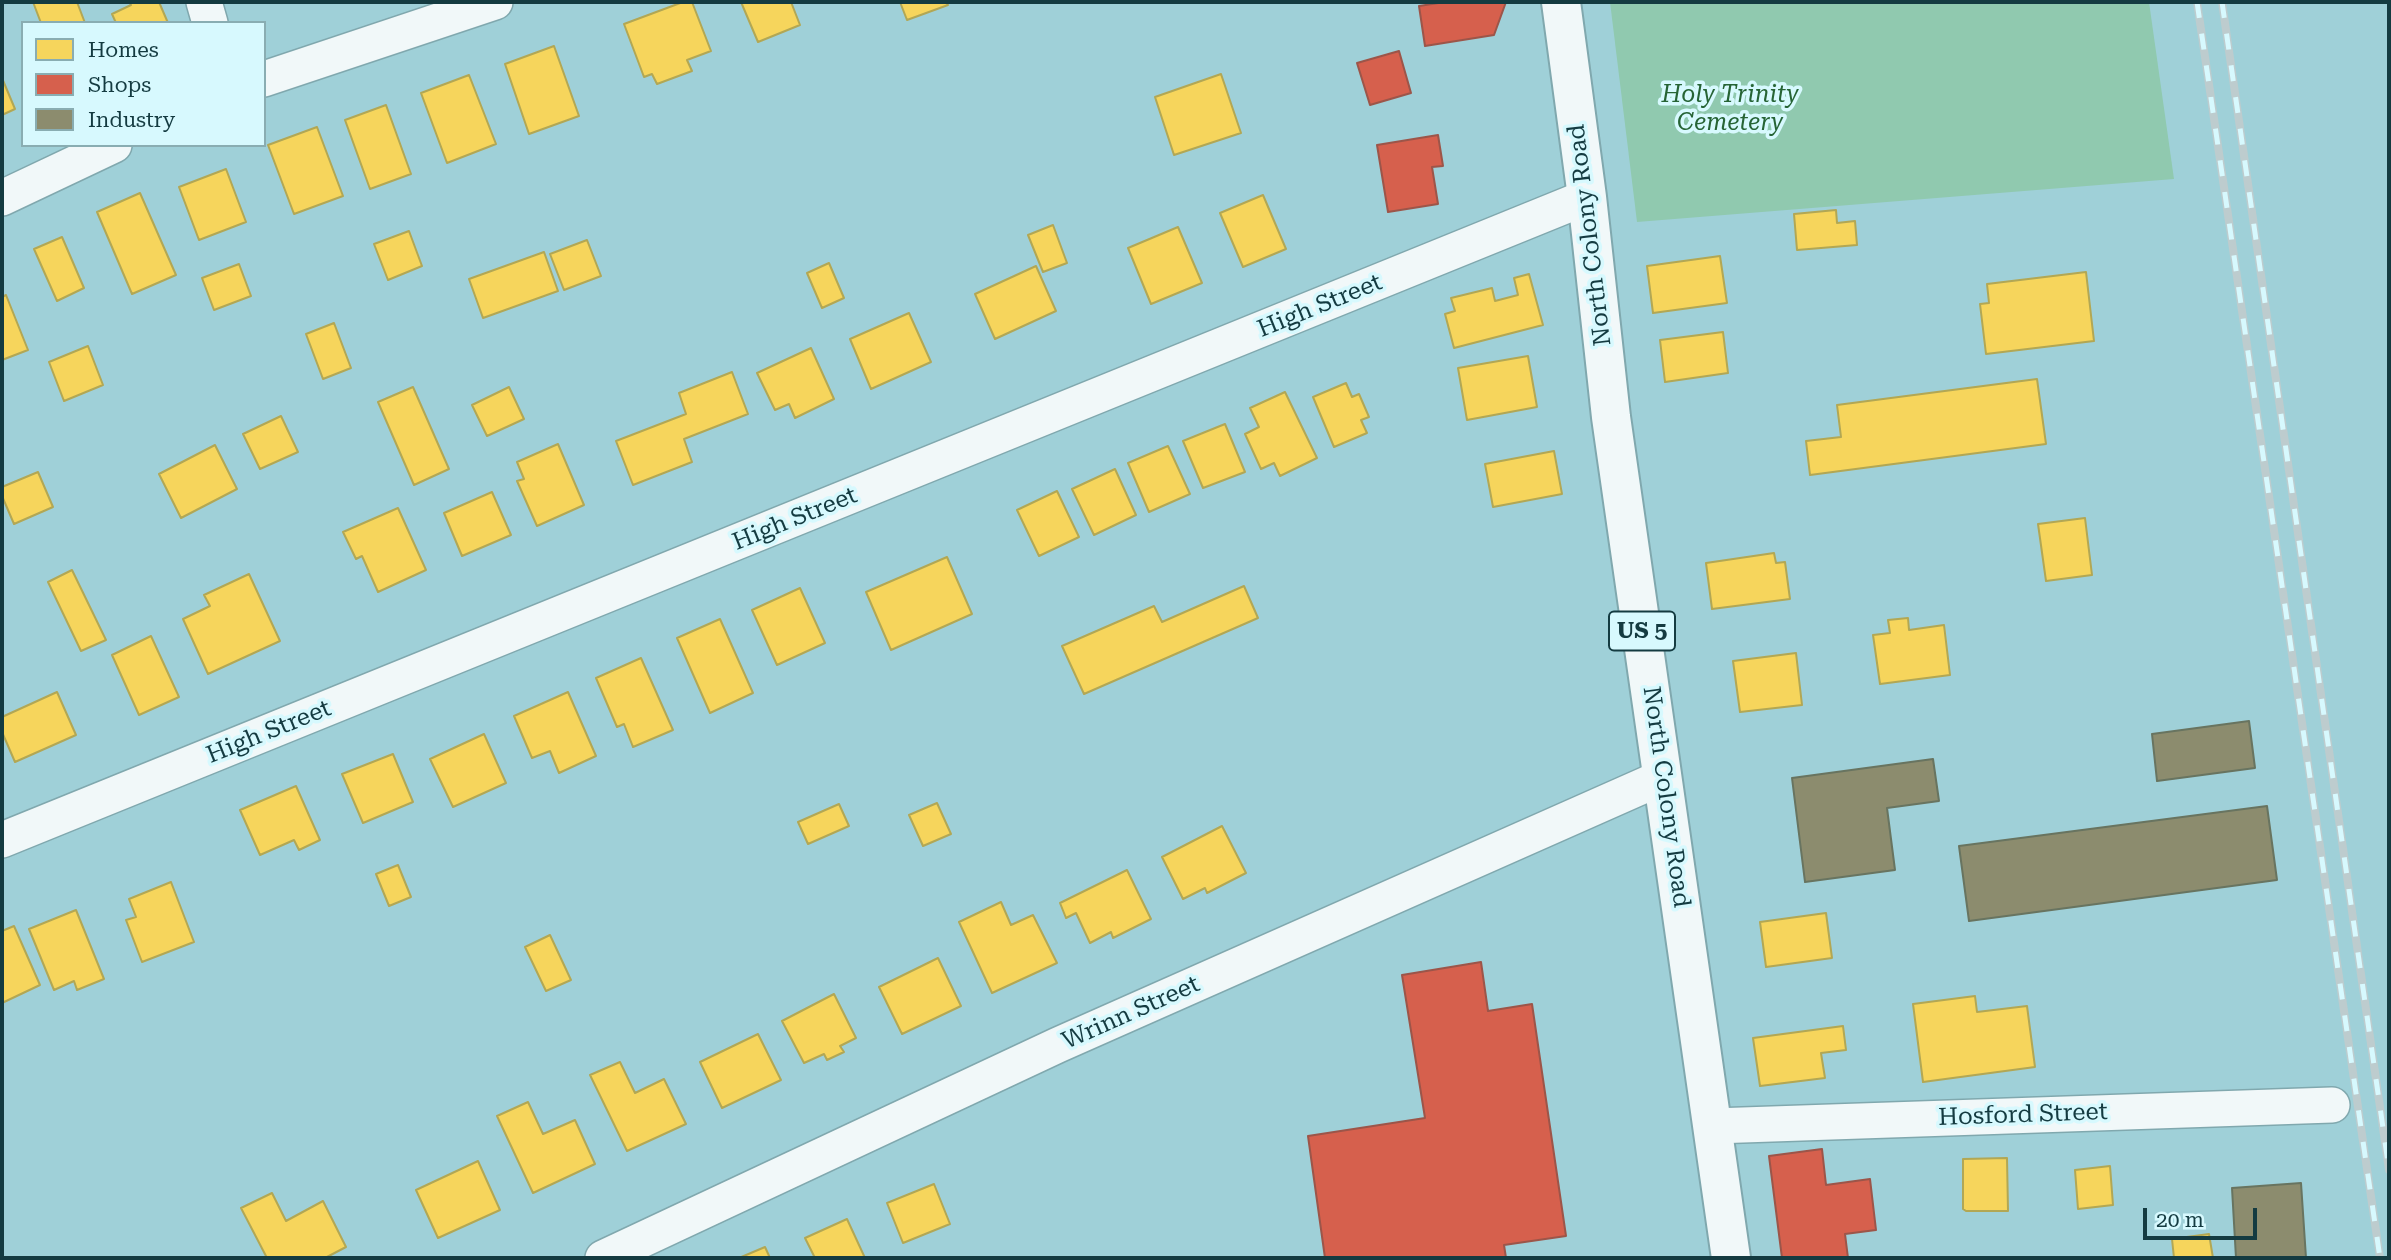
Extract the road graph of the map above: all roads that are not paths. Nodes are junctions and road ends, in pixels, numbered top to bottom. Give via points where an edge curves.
1 (204, 2) edge
2 (495, 2) edge
3 (1561, 2) edge
4 (209, 21) edge
5 (266, 78) edge
6 (110, 147) edge
7 (1587, 197) junction
8 (2, 198) edge
9 (1663, 777) junction
10 (2, 840) edge
11 (2332, 1105) dead end
12 (1713, 1126) junction
13 (603, 1258) edge
14 (1731, 1258) edge

1 - 4 street
2 - 5 street
3 - 7 main road, North Colony Road / US 5
6 - 8 street
7 - 9 main road, North Colony Road / US 5 via 1611,417
7 - 10 street, High Street
9 - 12 main road, North Colony Road / US 5
9 - 13 street, Wrinn Street via 1058,1045
11 - 12 street, Hosford Street
12 - 14 main road, North Colony Road / US 5

